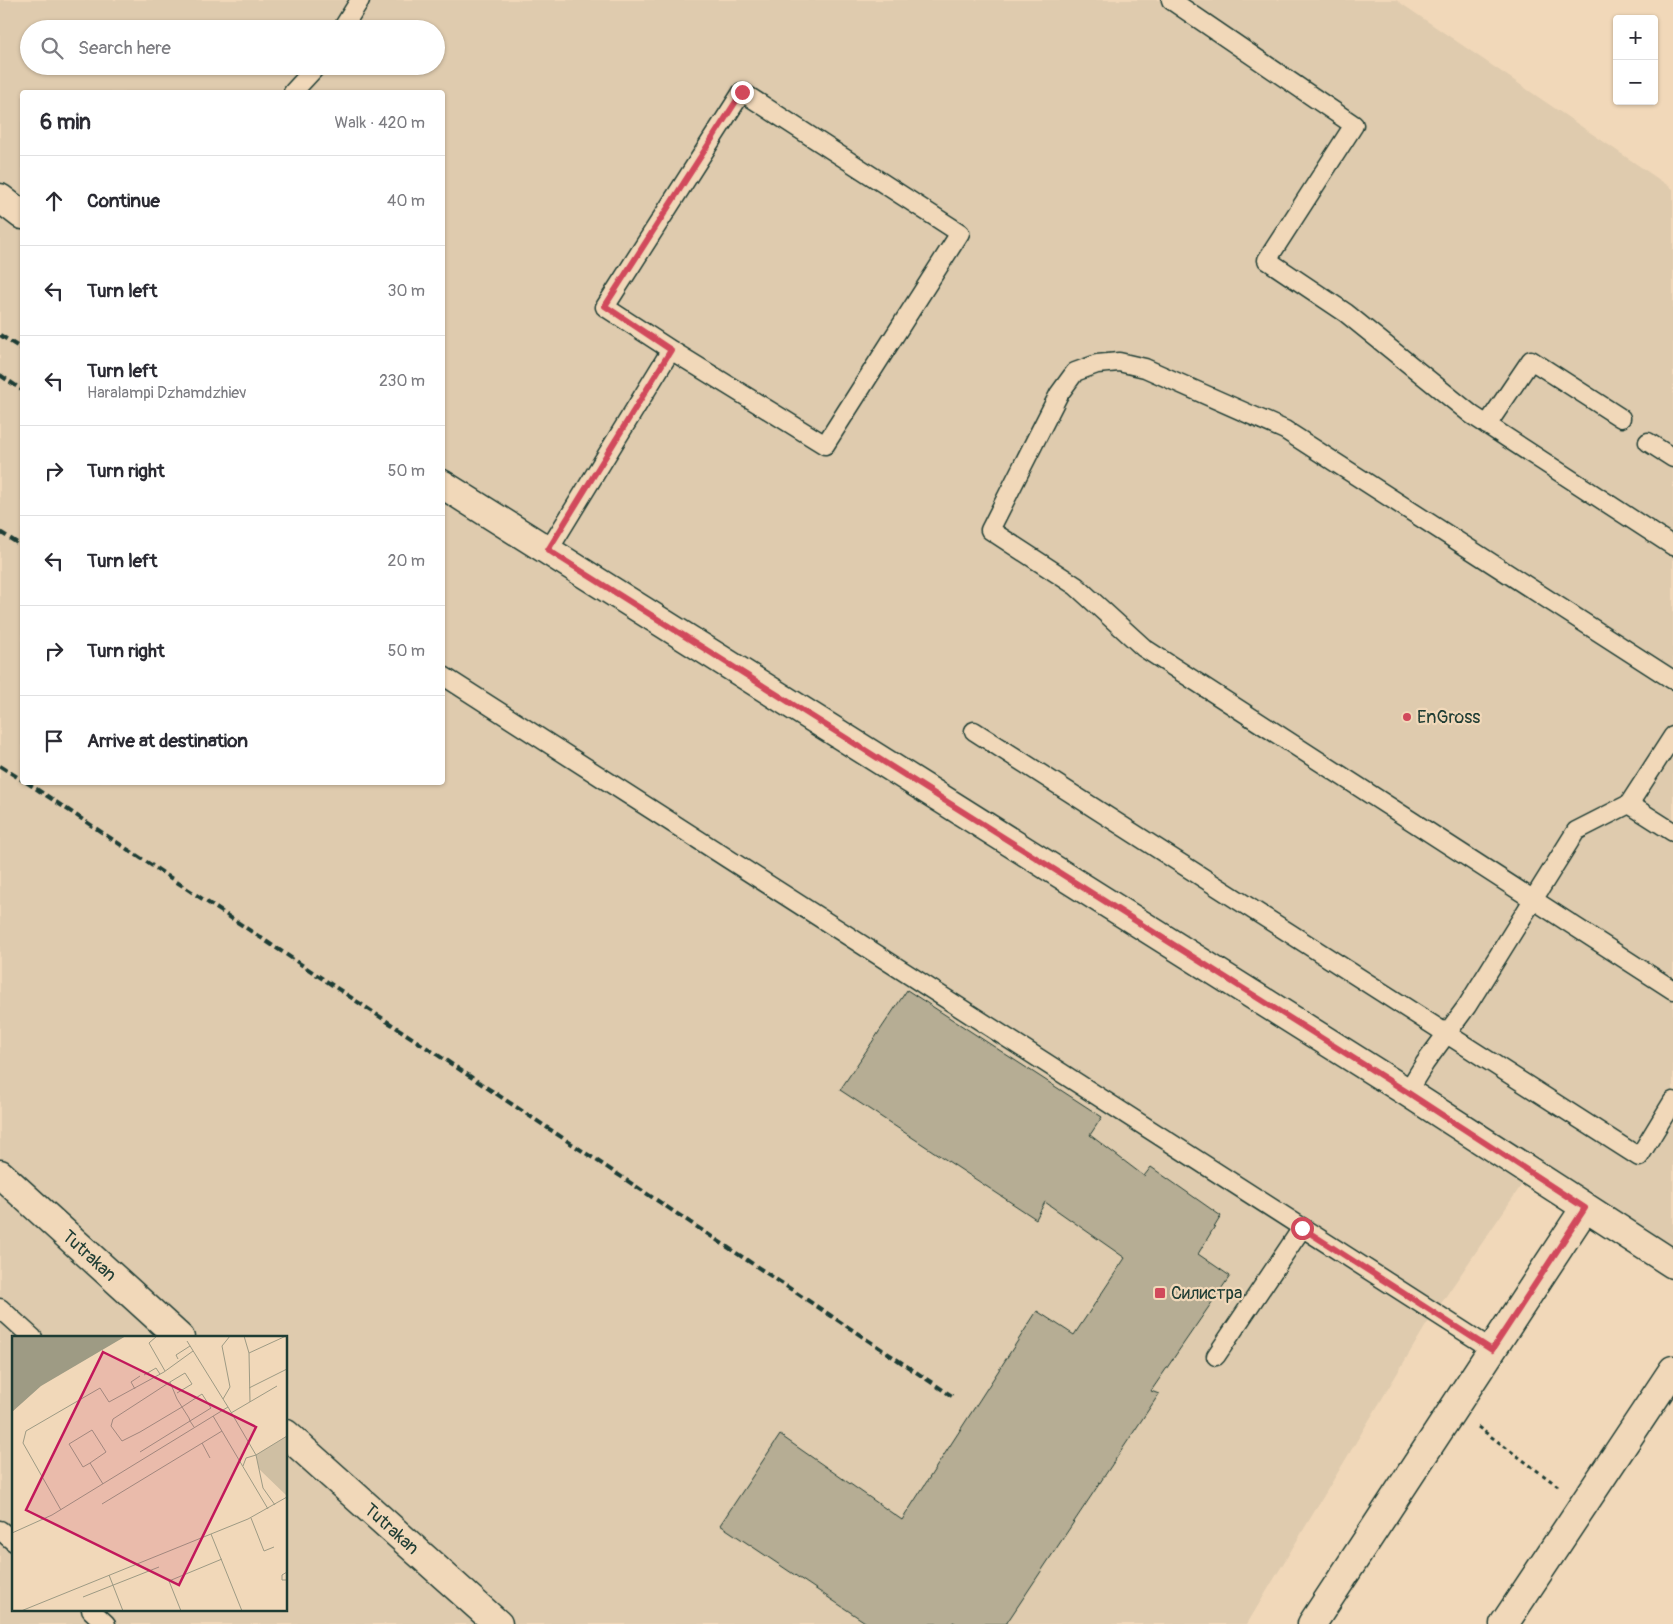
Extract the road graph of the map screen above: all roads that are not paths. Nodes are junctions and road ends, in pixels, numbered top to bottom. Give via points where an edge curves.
1 (360, 0) edge
2 (1171, 0) edge
3 (348, 20) edge
4 (311, 75) edge
5 (295, 90) edge
6 (0, 198) edge
7 (20, 213) edge
8 (671, 350) junction
9 (1621, 418) dead end
10 (1487, 425) junction
11 (1648, 442) dead end
12 (1673, 458) edge
13 (445, 486) edge
14 (1673, 546) edge
15 (548, 550) junction
16 (445, 677) edge
17 (1673, 680) edge
18 (974, 731) dead end
19 (1673, 736) edge
20 (1629, 804) junction
21 (1673, 832) edge
22 (1533, 900) junction
23 (1673, 990) edge
24 (1447, 1033) junction
25 (1407, 1092) junction
26 (1673, 1101) edge
27 (0, 1174) edge
28 (1585, 1208) junction
29 (1302, 1228) junction
30 (1673, 1264) edge
31 (0, 1308) edge
32 (31, 1336) edge
33 (178, 1336) edge
34 (1492, 1350) junction
35 (1216, 1356) dead end
36 (1673, 1370) edge
37 (288, 1436) edge
38 (0, 1530) edge
39 (12, 1540) edge
40 (92, 1612) edge
41 (106, 1624) edge
42 (498, 1624) edge
43 (1312, 1624) edge
44 (1504, 1624) edge

1 - 3 lane
2 - 10 lane via 1354,125 1267,260 1346,313
4 - 5 lane
6 - 7 street
8 - 8 lane via 605,306 742,92 960,233 825,445
8 - 15 lane
9 - 10 lane via 1531,360
10 - 14 lane
11 - 12 lane
13 - 15 street
15 - 25 street
16 - 29 lane
17 - 22 lane via 1285,430 1145,368 1118,362 1097,364 1075,372 1059,394 990,530 1076,586 1144,648
18 - 24 lane
19 - 20 lane
20 - 21 lane
20 - 22 lane via 1576,831
22 - 23 lane
22 - 24 lane
24 - 25 lane
24 - 26 lane via 1639,1157
25 - 28 street
27 - 33 street, Tutrakan
28 - 30 street
28 - 34 street
29 - 34 lane
29 - 35 lane
31 - 32 lane
34 - 43 street
36 - 44 street
37 - 42 street, Tutrakan
38 - 39 lane
40 - 41 lane

